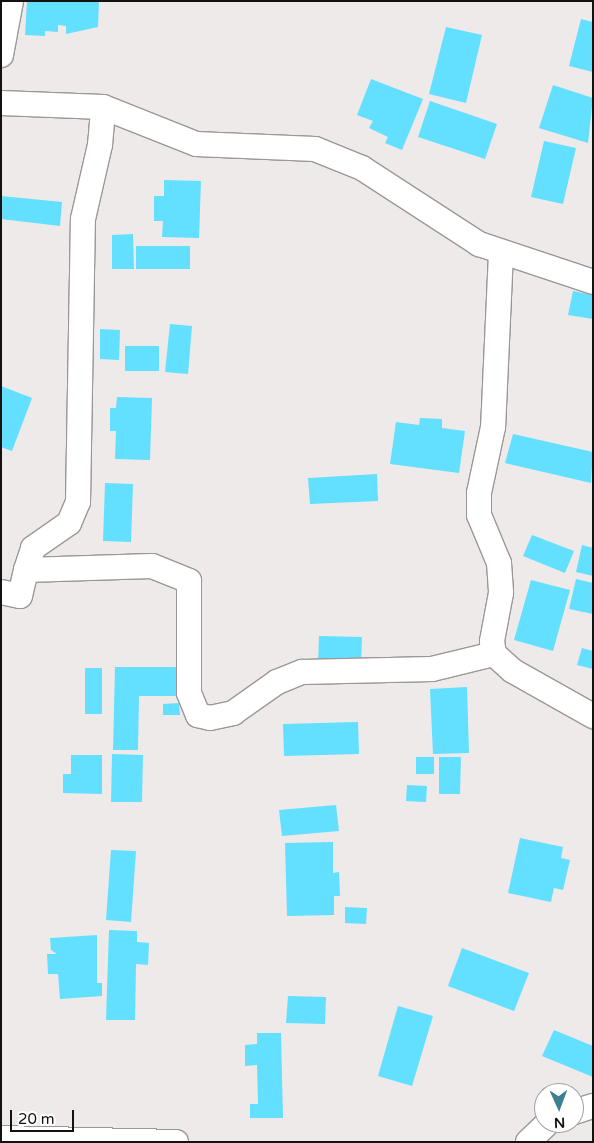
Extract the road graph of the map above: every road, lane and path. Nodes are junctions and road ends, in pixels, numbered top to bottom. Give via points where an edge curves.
1 (11, 1) edge
2 (1, 55) edge
3 (1, 103) edge
4 (103, 107) junction
5 (501, 253) junction
6 (593, 282) edge
7 (26, 570) junction
8 (1, 592) edge
9 (494, 654) junction
10 (593, 716) edge
11 (537, 1133) edge
12 (1, 1138) edge
13 (54, 1141) edge
14 (176, 1142) edge
15 (528, 1142) edge

1 - 2 street
3 - 4 street
4 - 5 street via 196,144 296,146 339,156 479,244
4 - 7 street via 100,145 83,219 78,502 68,523 33,548
5 - 6 street
5 - 9 street via 493,427 479,493 479,515 499,563 501,593 492,642
7 - 8 street via 20,596
7 - 9 street via 152,566 189,581 189,693 198,715 210,718 233,713 277,682 302,672 432,669
9 - 10 street via 513,671
11 - 15 street
12 - 13 street
13 - 14 street

